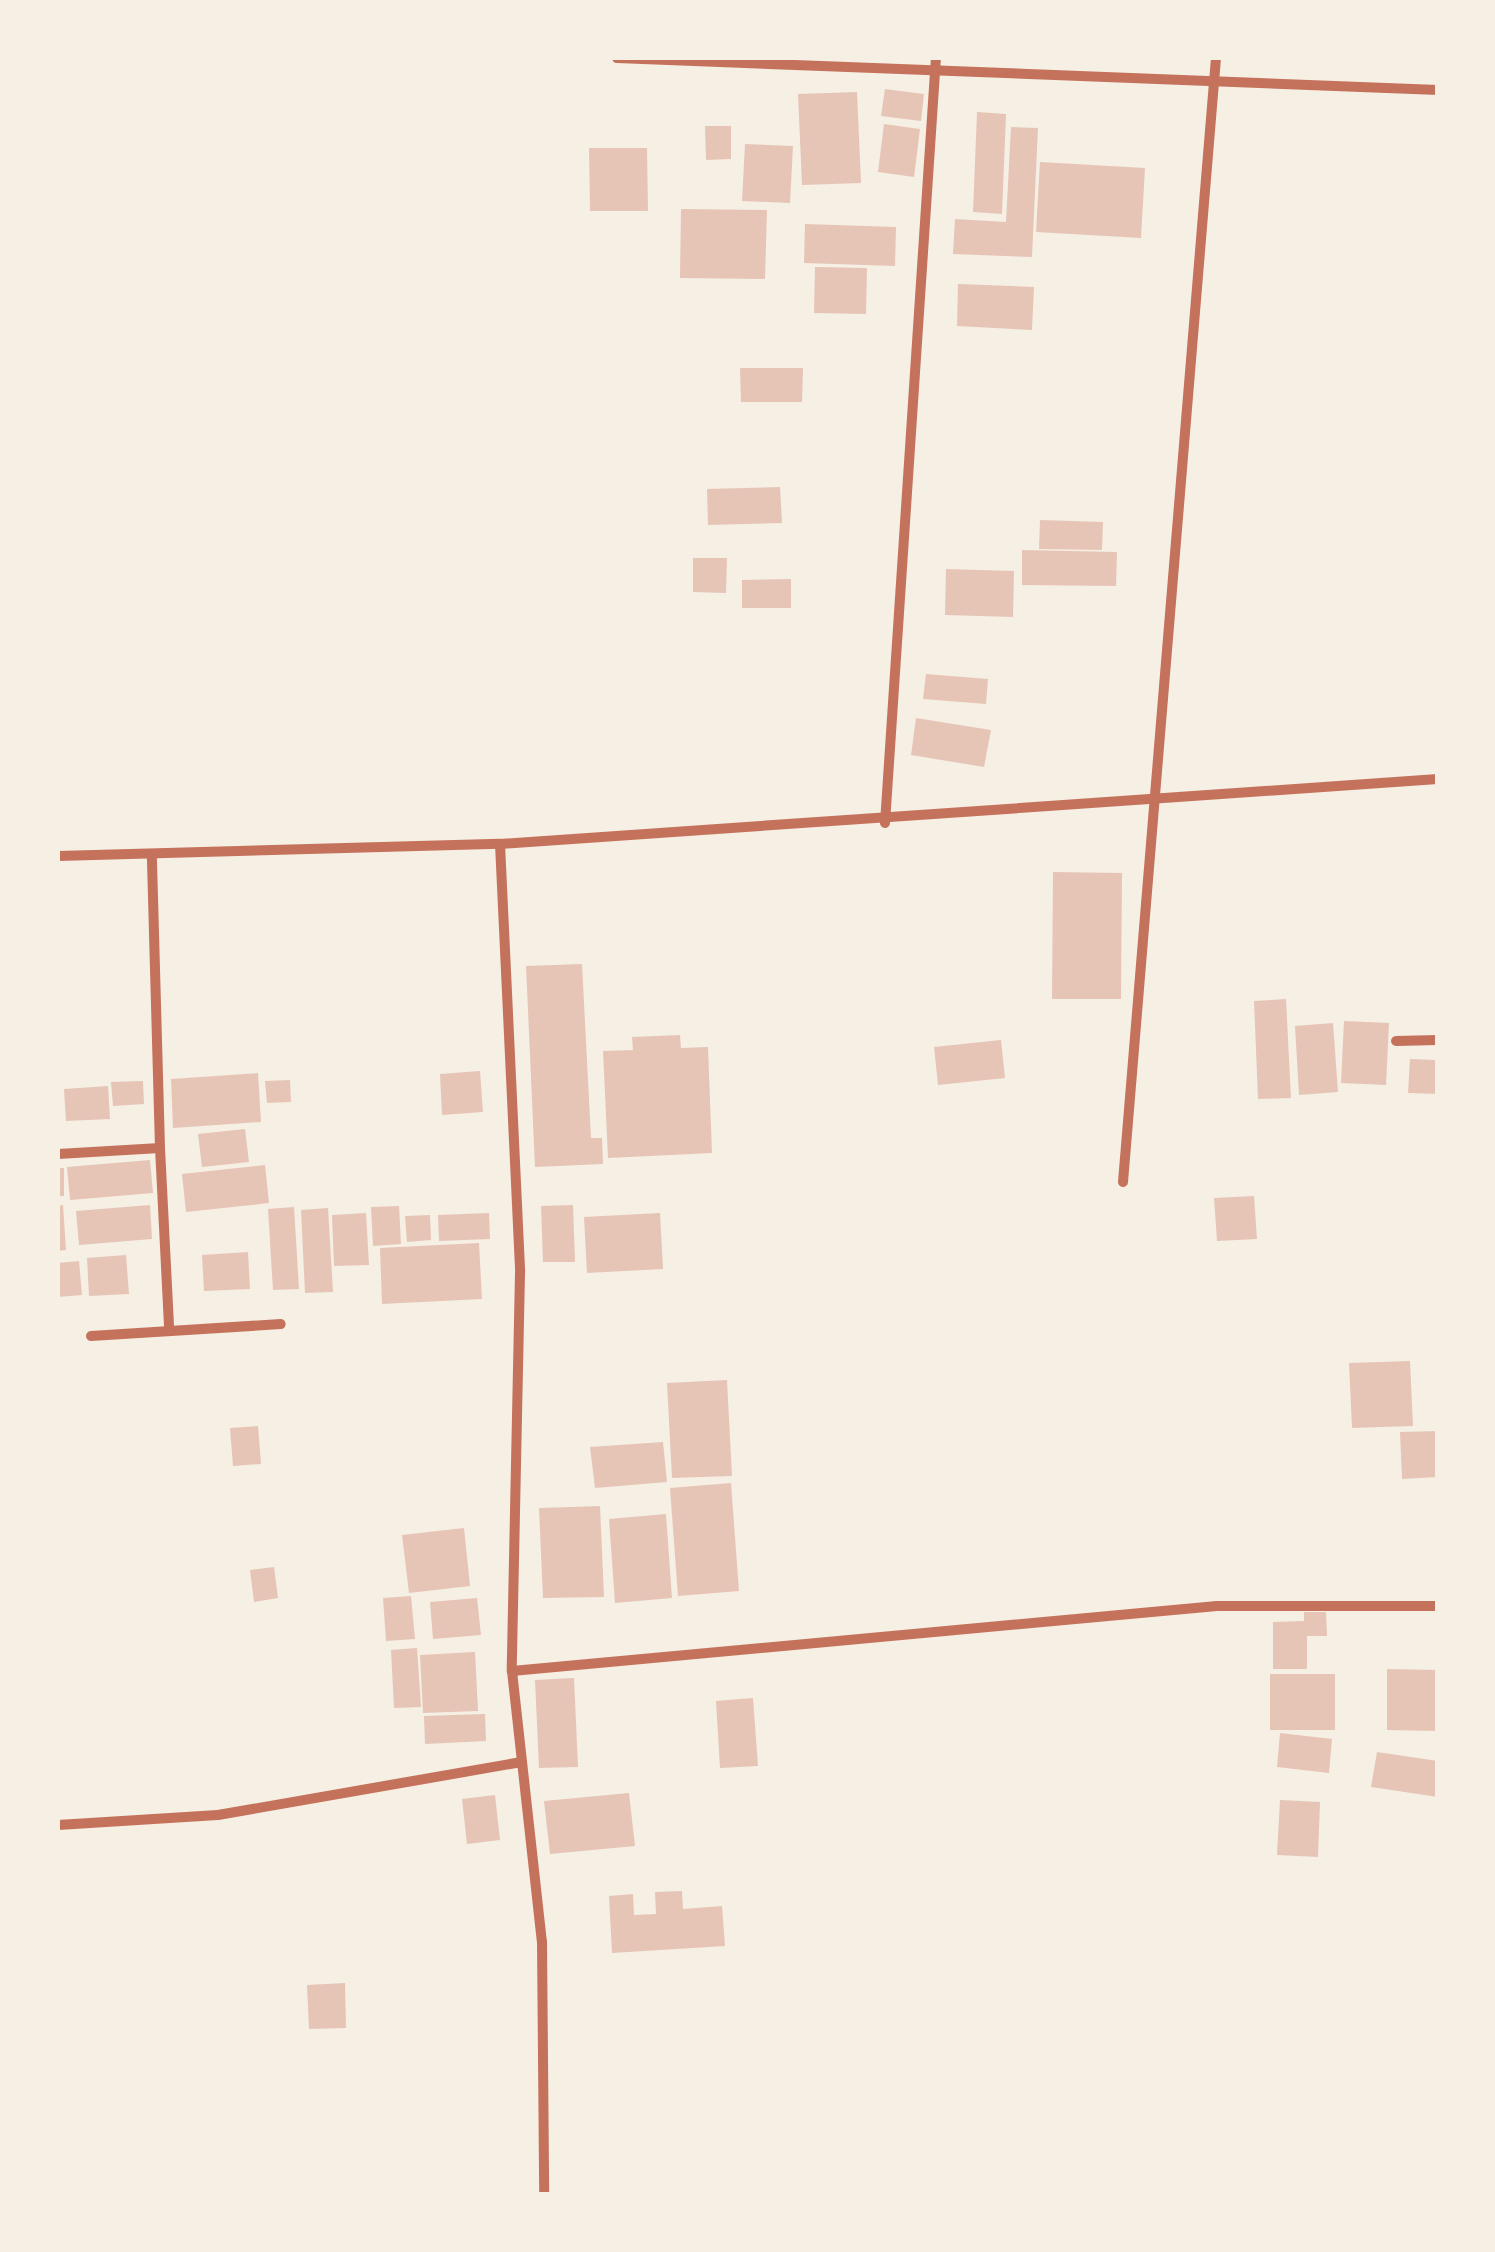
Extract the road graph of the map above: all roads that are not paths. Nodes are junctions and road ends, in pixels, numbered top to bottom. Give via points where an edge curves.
1 (618, 58) edge
2 (936, 58) edge
3 (1216, 58) edge
4 (935, 75) junction
5 (1214, 79) junction
6 (1438, 90) edge
7 (1438, 780) edge
8 (1148, 805) junction
9 (885, 823) junction
10 (500, 844) junction
11 (152, 854) junction
12 (58, 856) edge
13 (1438, 1040) edge
14 (1396, 1042) dead end
15 (160, 1148) junction
16 (58, 1154) edge
17 (1123, 1182) dead end
18 (281, 1324) dead end
19 (169, 1326) junction
20 (91, 1336) dead end
21 (1438, 1606) edge
22 (512, 1671) junction
23 (522, 1762) junction
24 (58, 1825) edge
25 (544, 2194) edge

1 - 4 street
2 - 4 street
3 - 5 street
4 - 5 street
4 - 9 street
5 - 6 street
5 - 8 street
7 - 8 street
8 - 9 street
8 - 17 street
9 - 10 street
10 - 11 street
10 - 22 street via 520,1273
11 - 12 street
11 - 15 street
13 - 14 street
15 - 16 street
15 - 19 street
18 - 19 street
19 - 20 street
21 - 22 street via 1217,1606
22 - 23 street
23 - 24 street via 218,1815
23 - 25 street via 542,1942

